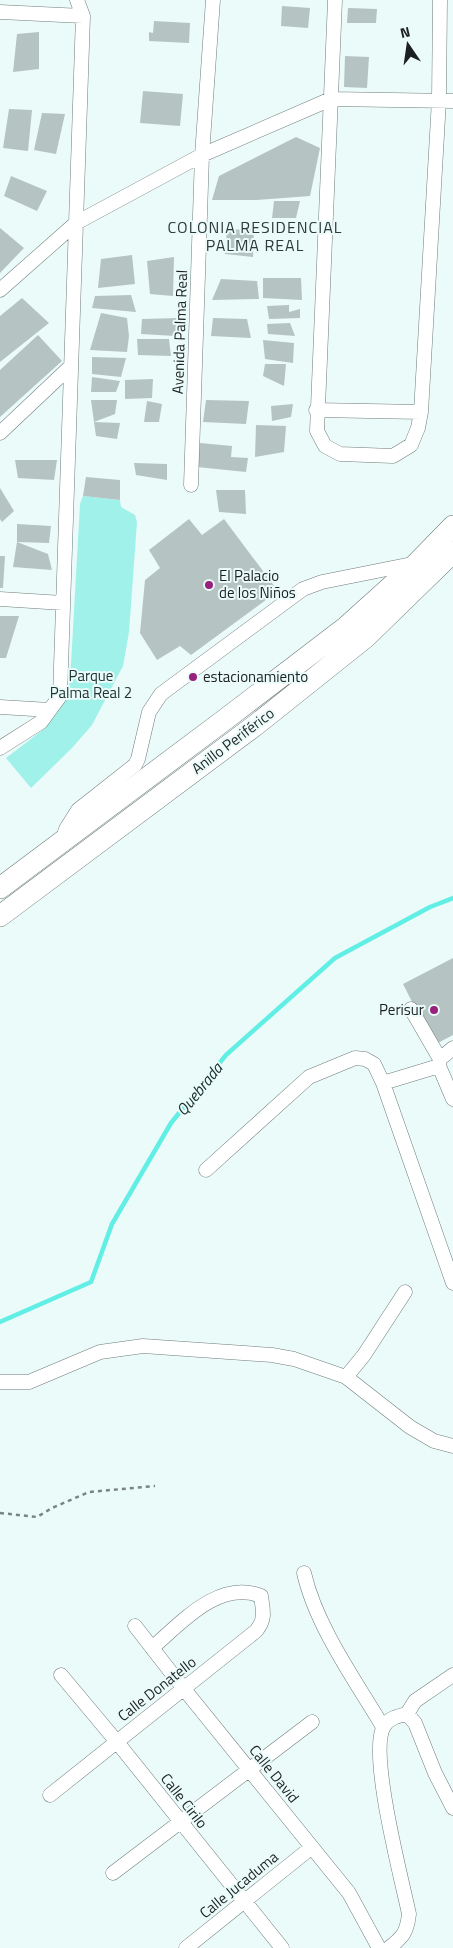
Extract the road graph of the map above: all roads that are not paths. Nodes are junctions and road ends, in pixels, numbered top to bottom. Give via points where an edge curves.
1 (77, 0) edge
2 (213, 0) edge
3 (335, 0) edge
4 (440, 0) edge
5 (0, 12) edge
6 (83, 16) junction
7 (331, 99) junction
8 (438, 100) junction
9 (453, 101) edge
10 (202, 155) junction
11 (76, 222) junction
12 (0, 290) edge
13 (71, 366) junction
14 (316, 410) junction
15 (421, 412) junction
16 (0, 433) edge
17 (191, 485) dead end
18 (453, 526) edge
19 (453, 552) edge
20 (416, 564) junction
21 (0, 600) edge
22 (63, 603) junction
23 (0, 707) edge
24 (50, 710) junction
25 (0, 748) edge
26 (62, 842) junction
27 (0, 888) edge
28 (0, 916) edge
29 (411, 1009) dead end
30 (453, 1048) edge
31 (440, 1062) junction
32 (383, 1083) junction
33 (453, 1099) edge
34 (206, 1170) dead end
35 (453, 1283) edge
36 (405, 1292) dead end
37 (346, 1377) junction
38 (0, 1382) edge
39 (453, 1446) edge
40 (304, 1573) dead end
41 (135, 1626) dead end
42 (152, 1648) junction
43 (61, 1675) dead end
44 (453, 1675) edge
45 (184, 1689) junction
46 (407, 1714) junction
47 (312, 1722) dead end
48 (383, 1727) junction
49 (117, 1742) junction
50 (249, 1768) junction
51 (50, 1795) dead end
52 (453, 1808) edge
53 (179, 1821) junction
54 (312, 1847) junction
55 (113, 1873) dead end
56 (244, 1902) junction
57 (186, 1948) edge
58 (282, 1948) edge
59 (379, 1948) edge
60 (388, 1948) edge

1 - 6 street
2 - 10 street, Avenida Palma Real
3 - 7 street
4 - 8 street
5 - 6 street
6 - 11 street
7 - 8 street
7 - 10 street
7 - 14 street
8 - 9 street
8 - 15 street
10 - 11 street
10 - 17 street, Avenida Palma Real
11 - 12 street
11 - 13 street
13 - 16 street
13 - 22 street
14 - 15 street
14 - 15 street via 317,431 325,446 340,454 393,456 411,445
18 - 20 highway, Anillo Periférico
19 - 28 highway, Anillo Periférico via 366,637 257,724
20 - 26 highway, Anillo Periférico via 346,627
20 - 26 street via 322,582 303,589 160,694 149,712 135,765 78,810
21 - 22 street
22 - 24 street via 60,696
23 - 24 street
24 - 25 street via 41,722
26 - 27 highway, Anillo Periférico
29 - 31 street
30 - 31 street
31 - 32 street
31 - 33 street
32 - 34 street via 374,1064 355,1058 309,1077
32 - 35 street
36 - 37 street
37 - 38 street via 272,1354 143,1346 100,1352 29,1382
37 - 39 street via 410,1427 434,1441
40 - 48 street via 308,1592 326,1630
41 - 42 street, Calle David
42 - 45 street, Calle David
42 - 45 street, Calle Donatello via 199,1608 218,1597 246,1592 261,1596 262,1623 256,1631
43 - 49 street, Calle Cirilo
44 - 46 street via 415,1701
45 - 49 street, Calle Donatello
45 - 50 street, Calle David
46 - 48 street via 390,1719
46 - 52 street via 415,1723
47 - 50 street
48 - 60 street via 380,1770 409,1914 407,1929 400,1940
49 - 51 street, Calle Donatello
49 - 53 street, Calle Cirilo
50 - 53 street
50 - 54 street, Calle David
53 - 55 street
53 - 56 street, Calle Cirilo
54 - 56 street, Calle Jucaduma
54 - 59 street, Calle David via 349,1893
56 - 57 street, Calle Jucaduma
56 - 58 street, Calle Cirilo

